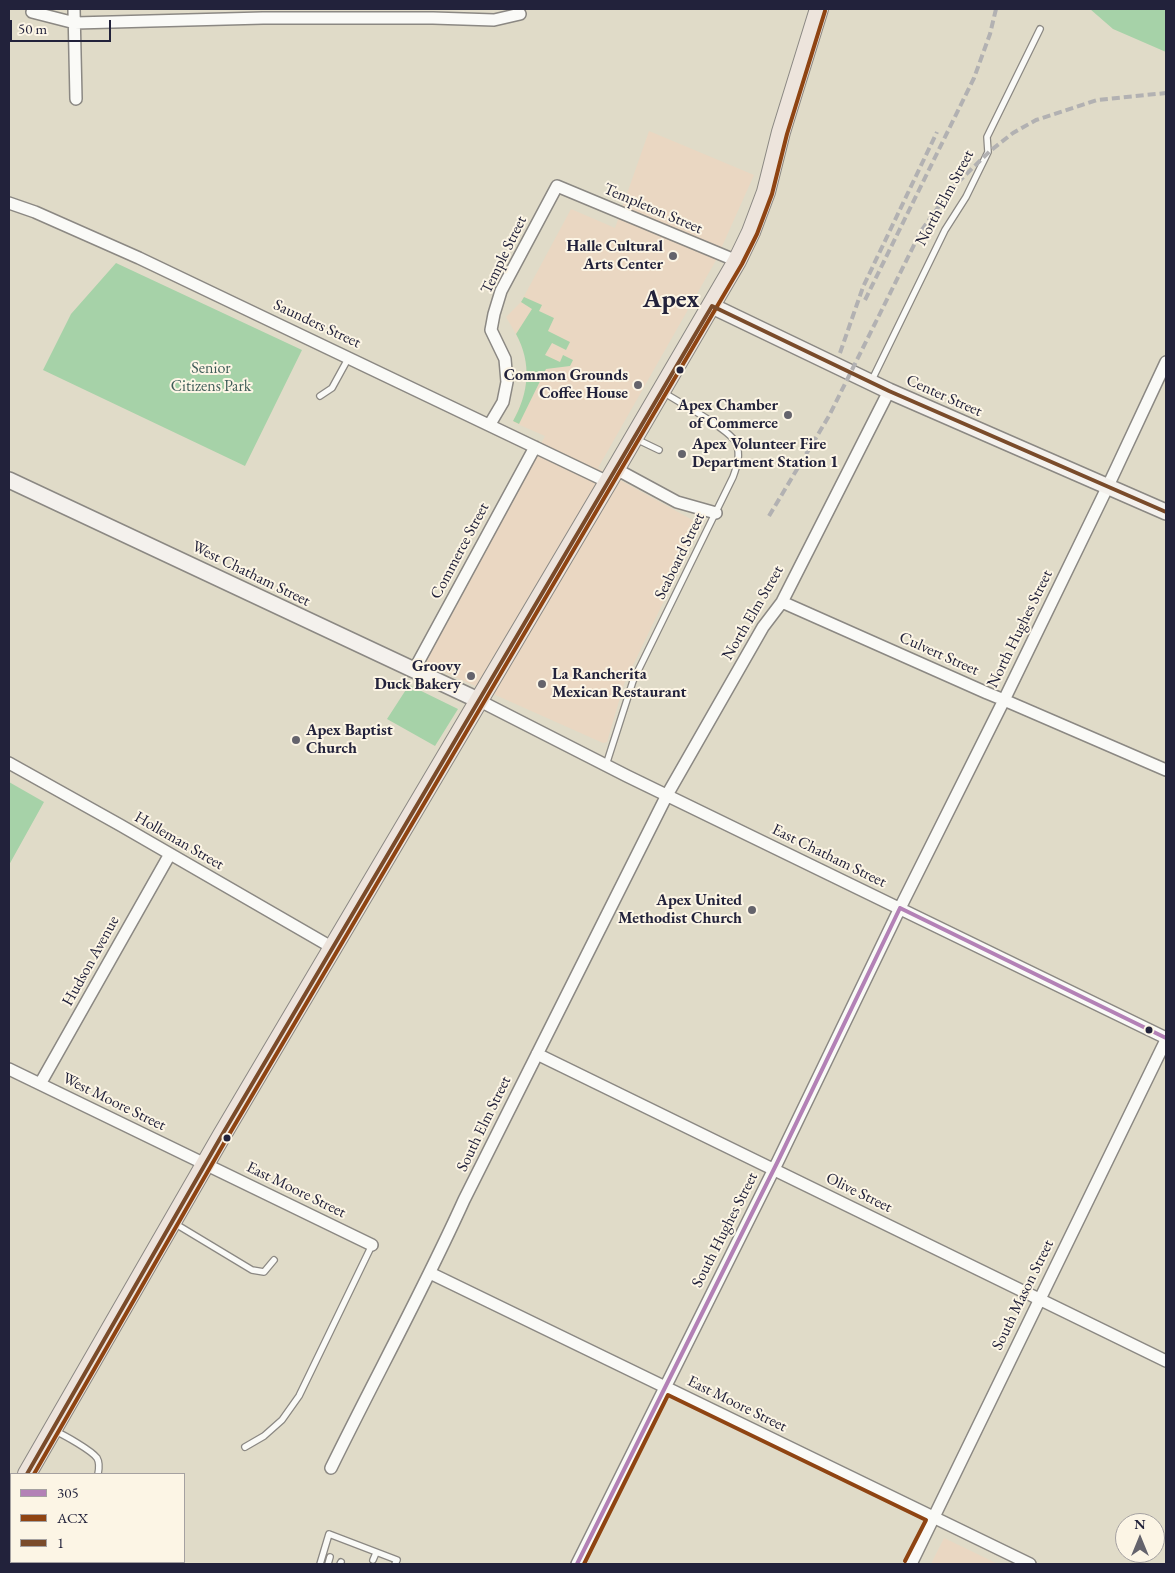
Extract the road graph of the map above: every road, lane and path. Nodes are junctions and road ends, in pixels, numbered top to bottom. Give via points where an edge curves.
1 (74, 9) edge
2 (819, 9) edge
3 (32, 12) dead end
4 (433, 13) edge
5 (263, 14) edge
6 (520, 14) dead end
7 (74, 22) junction
8 (1040, 29) dead end
9 (76, 98) dead end
10 (557, 186) joint
11 (9, 204) edge
12 (737, 261) junction
13 (712, 306) junction
14 (349, 357) junction
15 (1166, 362) edge
16 (871, 382) junction
17 (889, 391) junction
18 (661, 392) junction
19 (320, 396) dead end
20 (490, 424) junction
21 (634, 438) junction
22 (535, 447) junction
23 (659, 450) dead end
24 (612, 475) junction
25 (9, 480) edge
26 (1108, 486) junction
27 (1166, 512) edge
28 (716, 513) junction
29 (782, 602) junction
30 (414, 670) junction
31 (478, 700) junction
32 (1004, 700) junction
33 (9, 763) edge
34 (606, 764) junction
35 (1166, 770) edge
36 (666, 795) junction
37 (170, 854) junction
38 (900, 908) junction
39 (333, 948) junction
40 (1166, 1039) edge
41 (537, 1054) junction
42 (9, 1069) edge
43 (40, 1084) junction
44 (205, 1164) junction
45 (774, 1170) junction
46 (172, 1222) junction
47 (372, 1245) joint
48 (274, 1260) dead end
49 (430, 1273) junction
50 (1039, 1299) junction
51 (1166, 1361) edge
52 (665, 1387) junction
53 (53, 1430) junction
54 (245, 1447) dead end
55 (331, 1468) dead end
56 (28, 1473) edge
57 (98, 1473) edge
58 (10, 1500) edge
59 (9, 1505) edge
60 (934, 1517) junction
61 (338, 1538) junction
62 (348, 1542) junction
63 (355, 1544) junction
64 (335, 1545) dead end
65 (363, 1547) junction
66 (346, 1549) dead end
67 (353, 1552) dead end
68 (376, 1552) junction
69 (360, 1555) dead end
70 (386, 1556) junction
71 (330, 1557) dead end
72 (373, 1560) dead end
73 (320, 1564) edge
74 (328, 1564) edge
75 (383, 1564) edge
76 (395, 1564) edge
77 (577, 1564) edge
78 (911, 1564) edge
79 (1030, 1564) edge

1 - 7 street
2 - 12 main road via 766,192
3 - 7 street
4 - 5 street
4 - 6 street via 494,20
5 - 7 street
7 - 9 street
8 - 16 lane, North Elm Street via 987,137 988,152 945,230
10 - 12 street, Templeton Street
10 - 20 street, Temple Street via 501,291 494,314 491,330 504,359 507,382 503,402
11 - 14 street, Saunders Street via 105,242
12 - 13 main road
13 - 16 street, Center Street
13 - 18 main road
14 - 19 lane via 332,388
14 - 20 street, Saunders Street
15 - 26 street, North Hughes Street
16 - 17 street, Center Street
17 - 26 street, Center Street
17 - 29 street, North Elm Street
18 - 21 main road
18 - 28 lane, Seaboard Street via 715,424 735,440 739,458
20 - 22 street, Saunders Street
21 - 23 lane
21 - 24 main road
22 - 24 street, Saunders Street
22 - 30 street, Commerce Street
24 - 28 street, Saunders Street via 677,502
24 - 31 main road
25 - 30 street, West Chatham Street
26 - 27 street, Center Street
26 - 32 street, North Hughes Street
28 - 34 lane, Seaboard Street via 634,681
29 - 32 street, Culvert Street
29 - 36 street, North Elm Street via 763,627
30 - 31 street, West Chatham Street
31 - 34 street, East Chatham Street
31 - 39 main road
32 - 35 street, Culvert Street
32 - 38 street, North Hughes Street
33 - 37 street, Holleman Street
34 - 36 street, East Chatham Street
36 - 38 street, East Chatham Street
36 - 41 street, South Elm Street
37 - 39 street, Holleman Street
37 - 43 street, Hudson Avenue
38 - 40 street, East Chatham Street
38 - 45 street, South Hughes Street
39 - 44 main road
40 - 50 street, South Mason Street
41 - 45 street, Olive Street
41 - 49 street, South Elm Street
42 - 43 street, West Moore Street
43 - 44 street, West Moore Street
44 - 46 main road
44 - 47 street, East Moore Street
45 - 50 street, Olive Street
45 - 52 street, South Hughes Street
46 - 48 lane via 252,1270 264,1272
46 - 53 main road
47 - 54 lane via 299,1396 282,1420
49 - 52 street, East Moore Street
49 - 55 street, South Elm Street
50 - 51 street, Olive Street
50 - 60 street, South Mason Street
52 - 60 street, East Moore Street
52 - 77 street, South Hughes Street
53 - 56 main road
53 - 57 lane via 95,1456
58 - 59 main road
60 - 78 street, South Mason Street
60 - 79 street, East Moore Street
61 - 62 lane
61 - 64 lane
61 - 73 lane via 329,1534
62 - 63 lane
62 - 66 lane
63 - 65 lane
63 - 67 lane
65 - 68 lane
65 - 69 lane
68 - 70 lane
68 - 72 lane
70 - 75 lane
70 - 76 lane via 397,1560
71 - 74 lane

